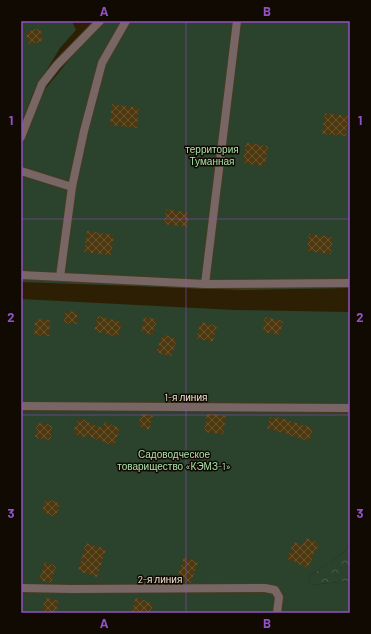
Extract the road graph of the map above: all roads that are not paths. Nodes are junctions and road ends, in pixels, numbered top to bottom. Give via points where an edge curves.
1 (100, 21) edge
2 (126, 21) edge
3 (237, 21) edge
4 (21, 137) edge
5 (21, 171) edge
6 (72, 187) junction
7 (21, 275) edge
8 (60, 277) junction
9 (350, 282) edge
10 (205, 284) junction
11 (21, 406) edge
12 (350, 408) edge
13 (21, 588) edge
14 (277, 613) edge

1 - 4 street via 42,84
2 - 6 street via 102,63
3 - 10 street
5 - 6 street
6 - 8 street
7 - 8 street
8 - 10 street
9 - 10 street
11 - 12 street, 1-я линия
13 - 14 street, 2-я линия via 265,588 275,590 279,598

